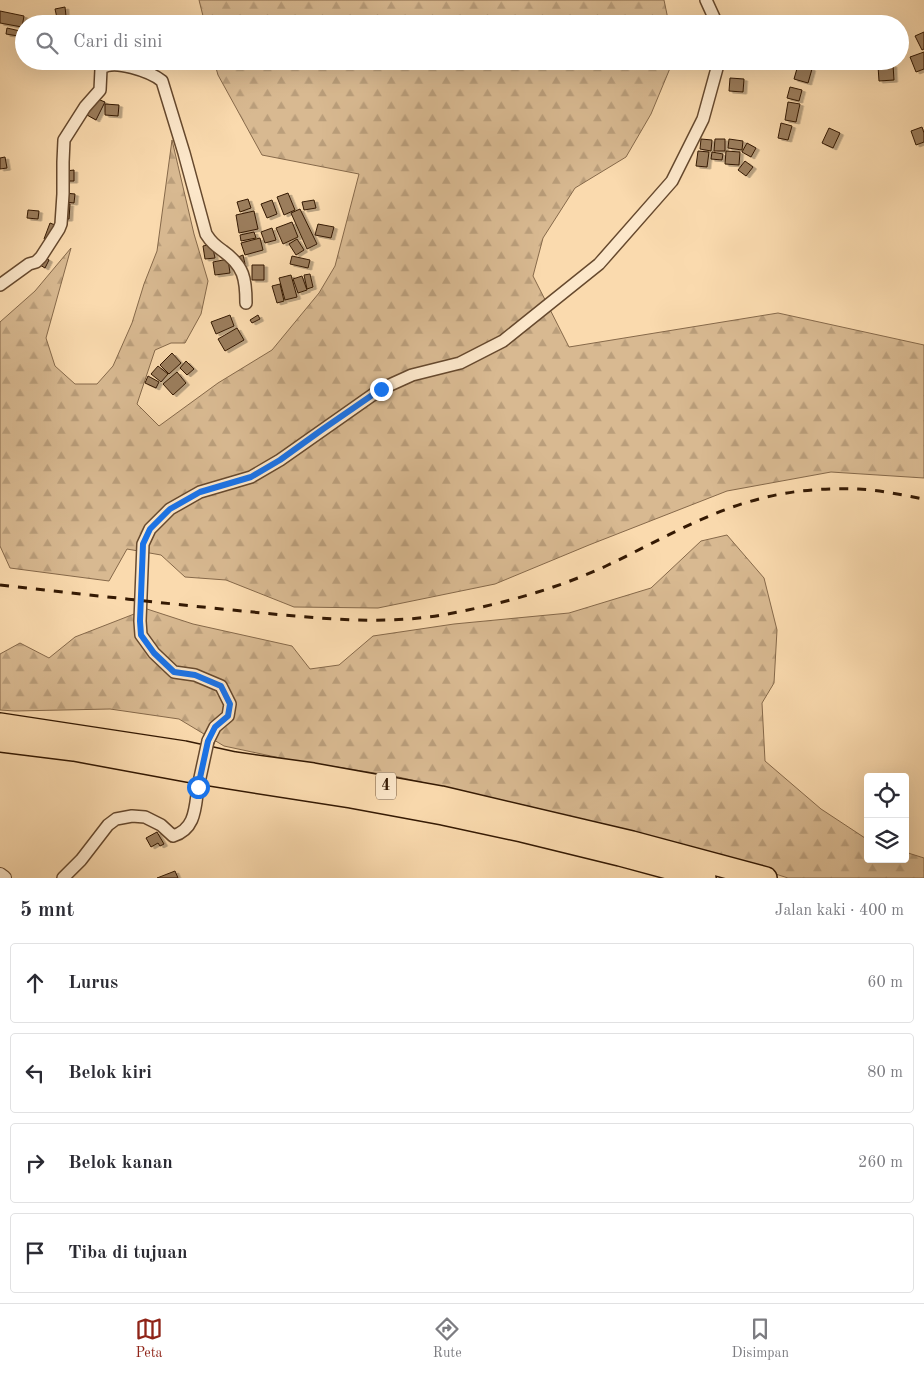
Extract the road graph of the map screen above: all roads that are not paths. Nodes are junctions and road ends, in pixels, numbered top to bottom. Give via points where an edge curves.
1 (706, 0) edge
2 (713, 15) edge
3 (101, 70) edge
4 (136, 70) edge
5 (717, 70) edge
6 (0, 285) edge
7 (246, 303) dead end
8 (0, 724) edge
9 (0, 741) edge
10 (0, 874) edge
11 (4, 878) edge
12 (64, 878) edge
13 (705, 878) edge
14 (766, 878) edge

1 - 2 street
3 - 6 street via 100,90 64,140 59,229 36,262
4 - 7 street via 162,82 206,234 241,268 246,284
5 - 12 street, bridge via 703,119 672,181 599,264 503,340 460,363 412,375 381,389 280,460 251,477 200,492 170,509 150,529 143,544 141,635 174,672 195,675 221,686 230,704 228,716 215,727 208,741 194,814 187,829 173,836 145,817 116,819
8 - 14 highway, 4 via 422,794 576,828
9 - 13 highway, 4 via 74,750 443,814
10 - 11 street

